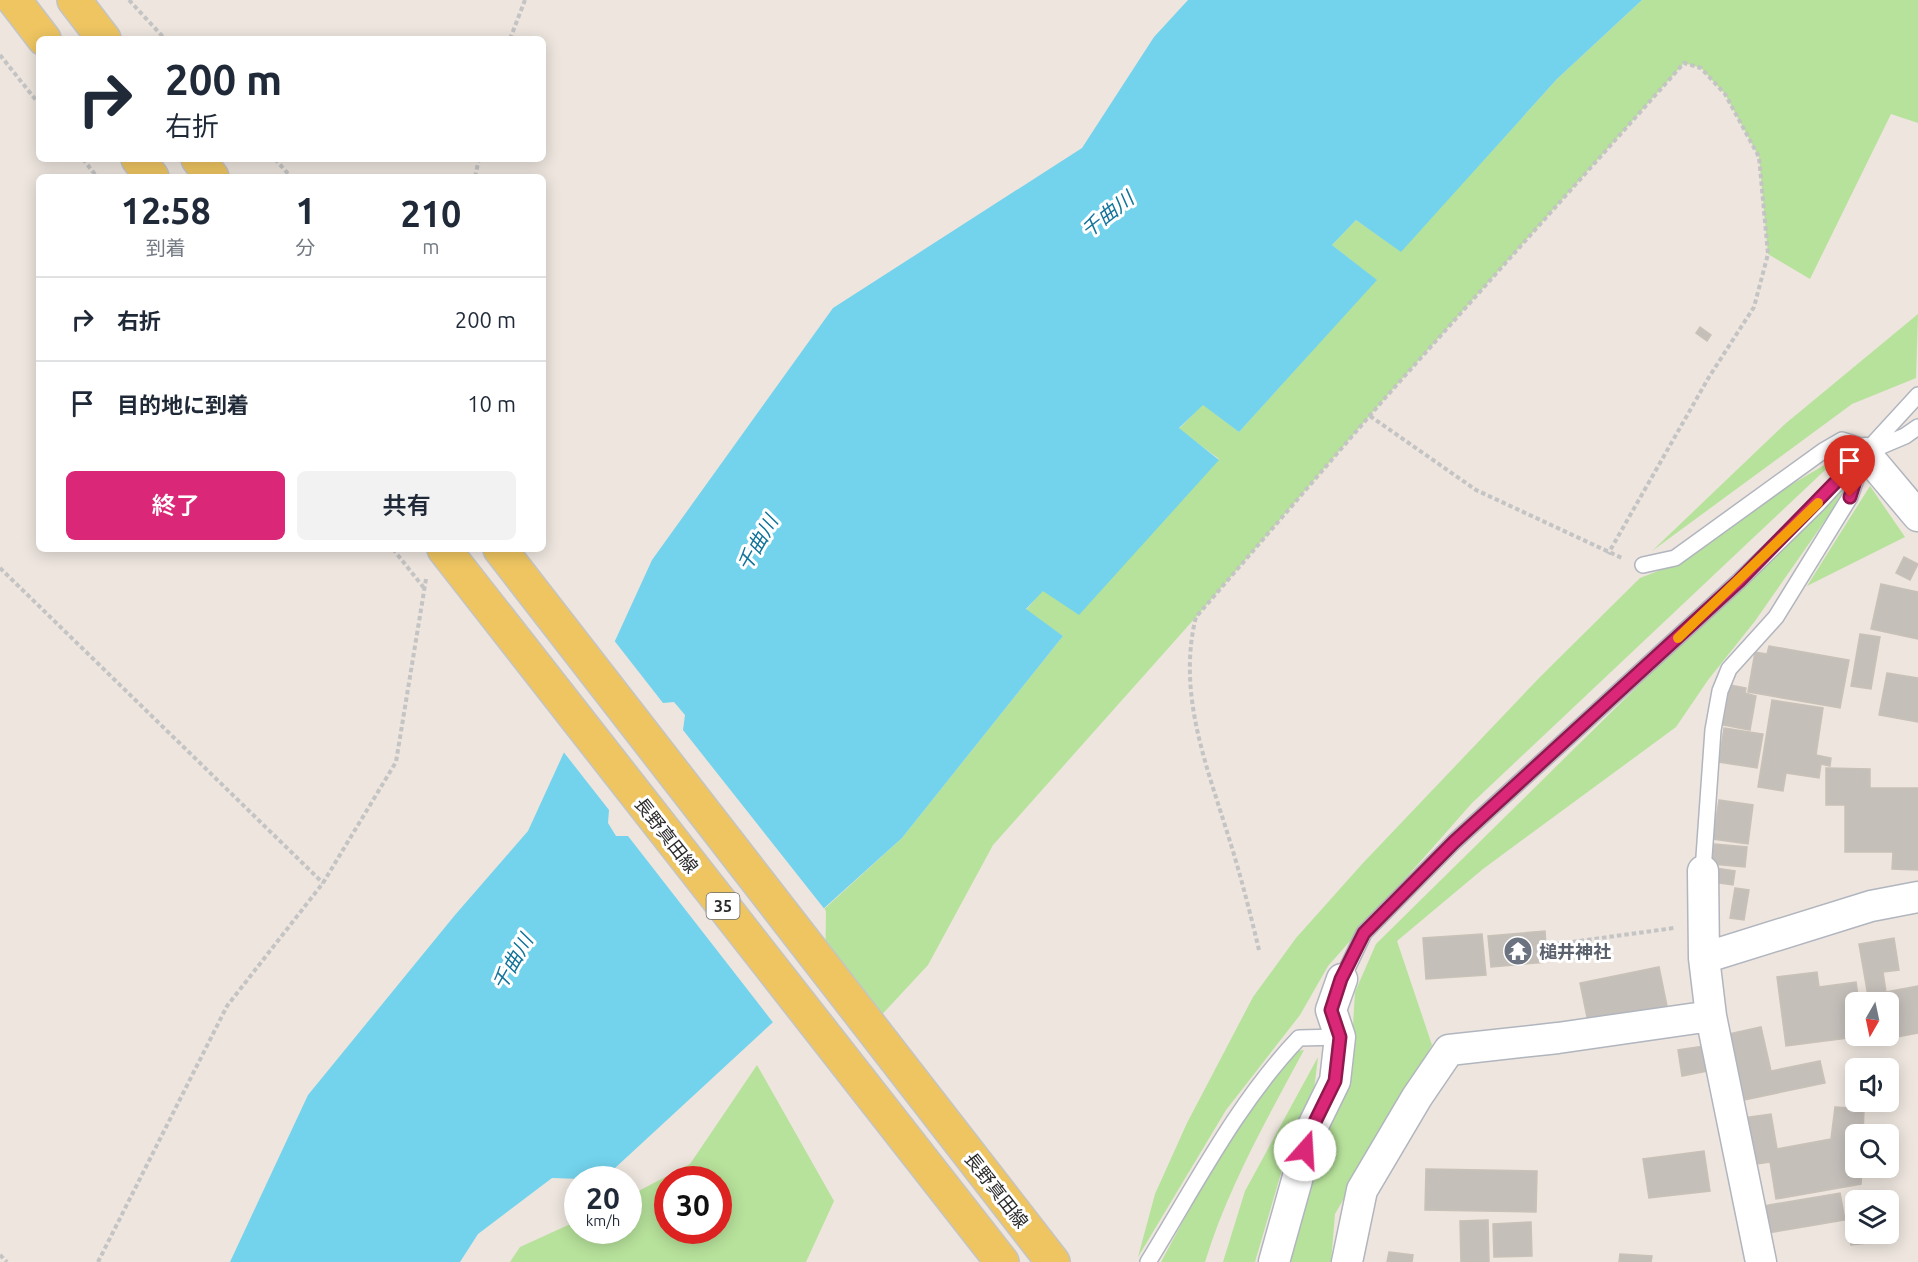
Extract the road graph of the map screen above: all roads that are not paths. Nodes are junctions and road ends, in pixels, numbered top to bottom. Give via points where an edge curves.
1 (14, 0) edge
2 (74, 0) edge
3 (42, 36) edge
4 (102, 36) edge
5 (140, 162) edge
6 (200, 162) edge
7 (150, 174) edge
8 (210, 174) edge
9 (1918, 395) edge
10 (1918, 427) edge
11 (1864, 453) junction
12 (1918, 516) edge
13 (502, 552) edge
14 (436, 559) edge
15 (1643, 565) road end
16 (1703, 871) joint
17 (1918, 897) edge
18 (1704, 957) junction
19 (1341, 979) joint
20 (1711, 1016) junction
21 (1340, 1037) junction
22 (1002, 1262) edge
23 (1053, 1262) edge
24 (1148, 1262) edge
25 (1274, 1262) edge
26 (1347, 1262) edge
27 (1761, 1262) edge

1 - 3 main road
2 - 4 main road
5 - 7 main road
6 - 8 main road
9 - 11 lane
10 - 11 lane
11 - 12 street
11 - 15 lane via 1858,445 1842,440 1675,558
11 - 16 lane via 1850,497 1776,617 1729,669 1720,691 1713,730
11 - 19 lane via 1739,581 1454,842 1380,916 1364,933
13 - 23 main road, 長野真田線 / 35
14 - 22 main road, 長野真田線 / 35
16 - 18 street
17 - 18 street via 1870,906
18 - 20 street
19 - 21 street via 1331,1010
20 - 26 street via 1449,1050 1362,1190
20 - 27 street
21 - 24 lane via 1299,1038 1278,1060 1233,1121
21 - 25 street via 1335,1081 1311,1130

